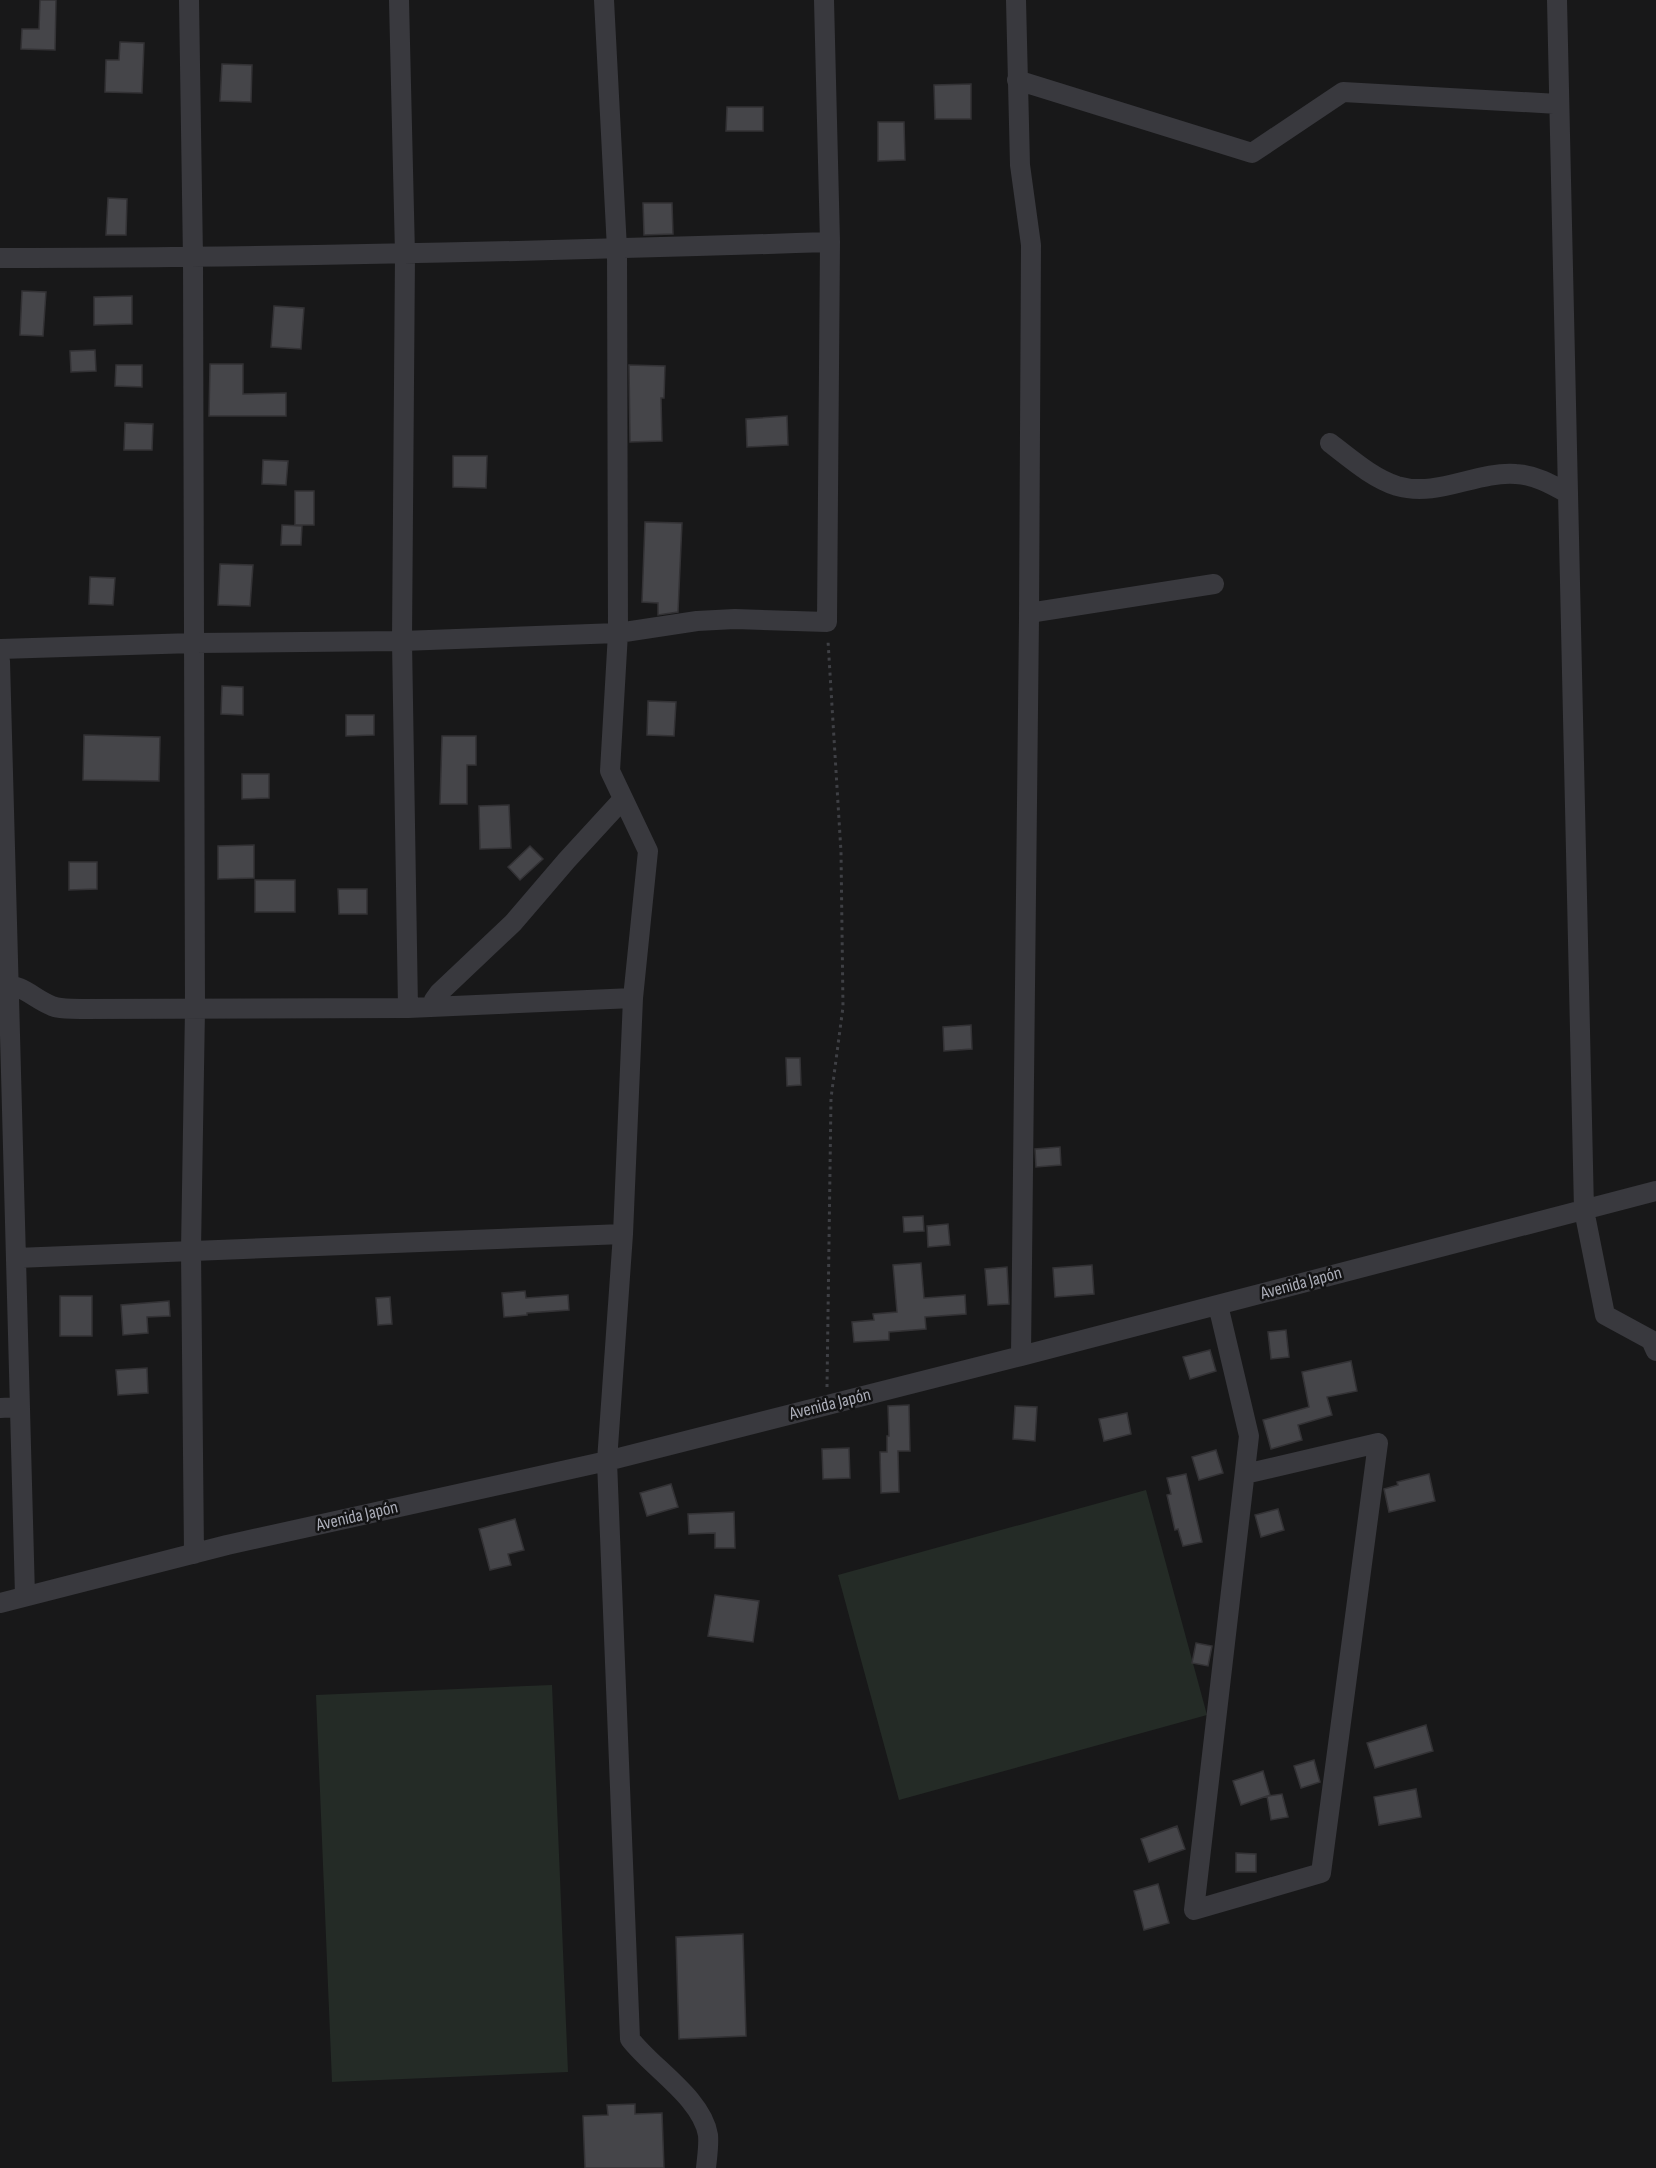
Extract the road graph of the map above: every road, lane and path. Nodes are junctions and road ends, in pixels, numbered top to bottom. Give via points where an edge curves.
1 (189, 0) edge
2 (399, 0) edge
3 (604, 0) edge
4 (824, 0) edge
5 (1016, 0) edge
6 (1557, 0) edge
7 (1017, 80) junction
8 (1558, 104) junction
9 (830, 242) junction
10 (617, 249) junction
11 (405, 254) junction
12 (0, 258) edge
13 (193, 258) junction
14 (1330, 443) dead end
15 (1567, 493) junction
16 (1214, 584) dead end
17 (1029, 613) junction
18 (827, 622) junction
19 (618, 633) junction
20 (402, 641) junction
21 (194, 644) junction
22 (0, 649) edge
23 (0, 661) edge
24 (2, 766) edge
25 (623, 799) junction
26 (5, 984) edge
27 (633, 998) junction
28 (432, 1007) junction
29 (408, 1008) junction
30 (195, 1009) junction
31 (1656, 1191) edge
32 (7, 1196) edge
33 (1584, 1210) junction
34 (623, 1234) junction
35 (191, 1250) junction
36 (16, 1258) junction
37 (1218, 1305) junction
38 (1656, 1351) edge
39 (1021, 1356) junction
40 (827, 1405) junction
41 (20, 1407) junction
42 (0, 1408) edge
43 (607, 1461) junction
44 (1245, 1474) junction
45 (194, 1554) junction
46 (25, 1596) junction
47 (0, 1603) edge
48 (706, 2168) edge

1 - 13 street
2 - 11 street
3 - 10 street
4 - 9 street
5 - 7 street
6 - 8 street
7 - 8 street via 1252,153 1344,92
7 - 17 street via 1020,165 1031,244
8 - 15 street
9 - 10 street
9 - 18 street
10 - 11 street
10 - 19 street
11 - 13 street
11 - 20 street
12 - 13 street
13 - 21 street
14 - 15 street via 1366,470 1397,486 1434,489 1514,473 1545,481
15 - 33 street
16 - 17 street
17 - 39 street
18 - 19 street via 697,621
18 - 40 path via 841,852 843,1007 831,1098
19 - 20 street
19 - 25 street via 610,771
20 - 21 street
20 - 29 street
21 - 22 street
21 - 30 street
23 - 24 street
24 - 26 street
25 - 27 street via 648,851
25 - 28 street via 513,923 439,993
26 - 30 street via 26,990 55,1008
26 - 32 street
27 - 28 street
27 - 34 street
28 - 29 street
29 - 30 street
30 - 35 street
31 - 33 street, Avenida Japón
32 - 36 street
33 - 37 street, Avenida Japón
33 - 38 street via 1605,1315 1651,1340
34 - 35 street
34 - 43 street
35 - 36 street
35 - 45 street
36 - 41 street
37 - 39 street, Avenida Japón
37 - 44 street via 1249,1436
39 - 40 street, Avenida Japón
40 - 43 street, Avenida Japón
41 - 42 street
41 - 46 street
43 - 45 street, Avenida Japón
43 - 48 street via 630,2039 690,2100 702,2119 708,2136
44 - 44 street via 1378,1443 1321,1873 1194,1910
45 - 46 street, Avenida Japón
46 - 47 street, Avenida Japón

